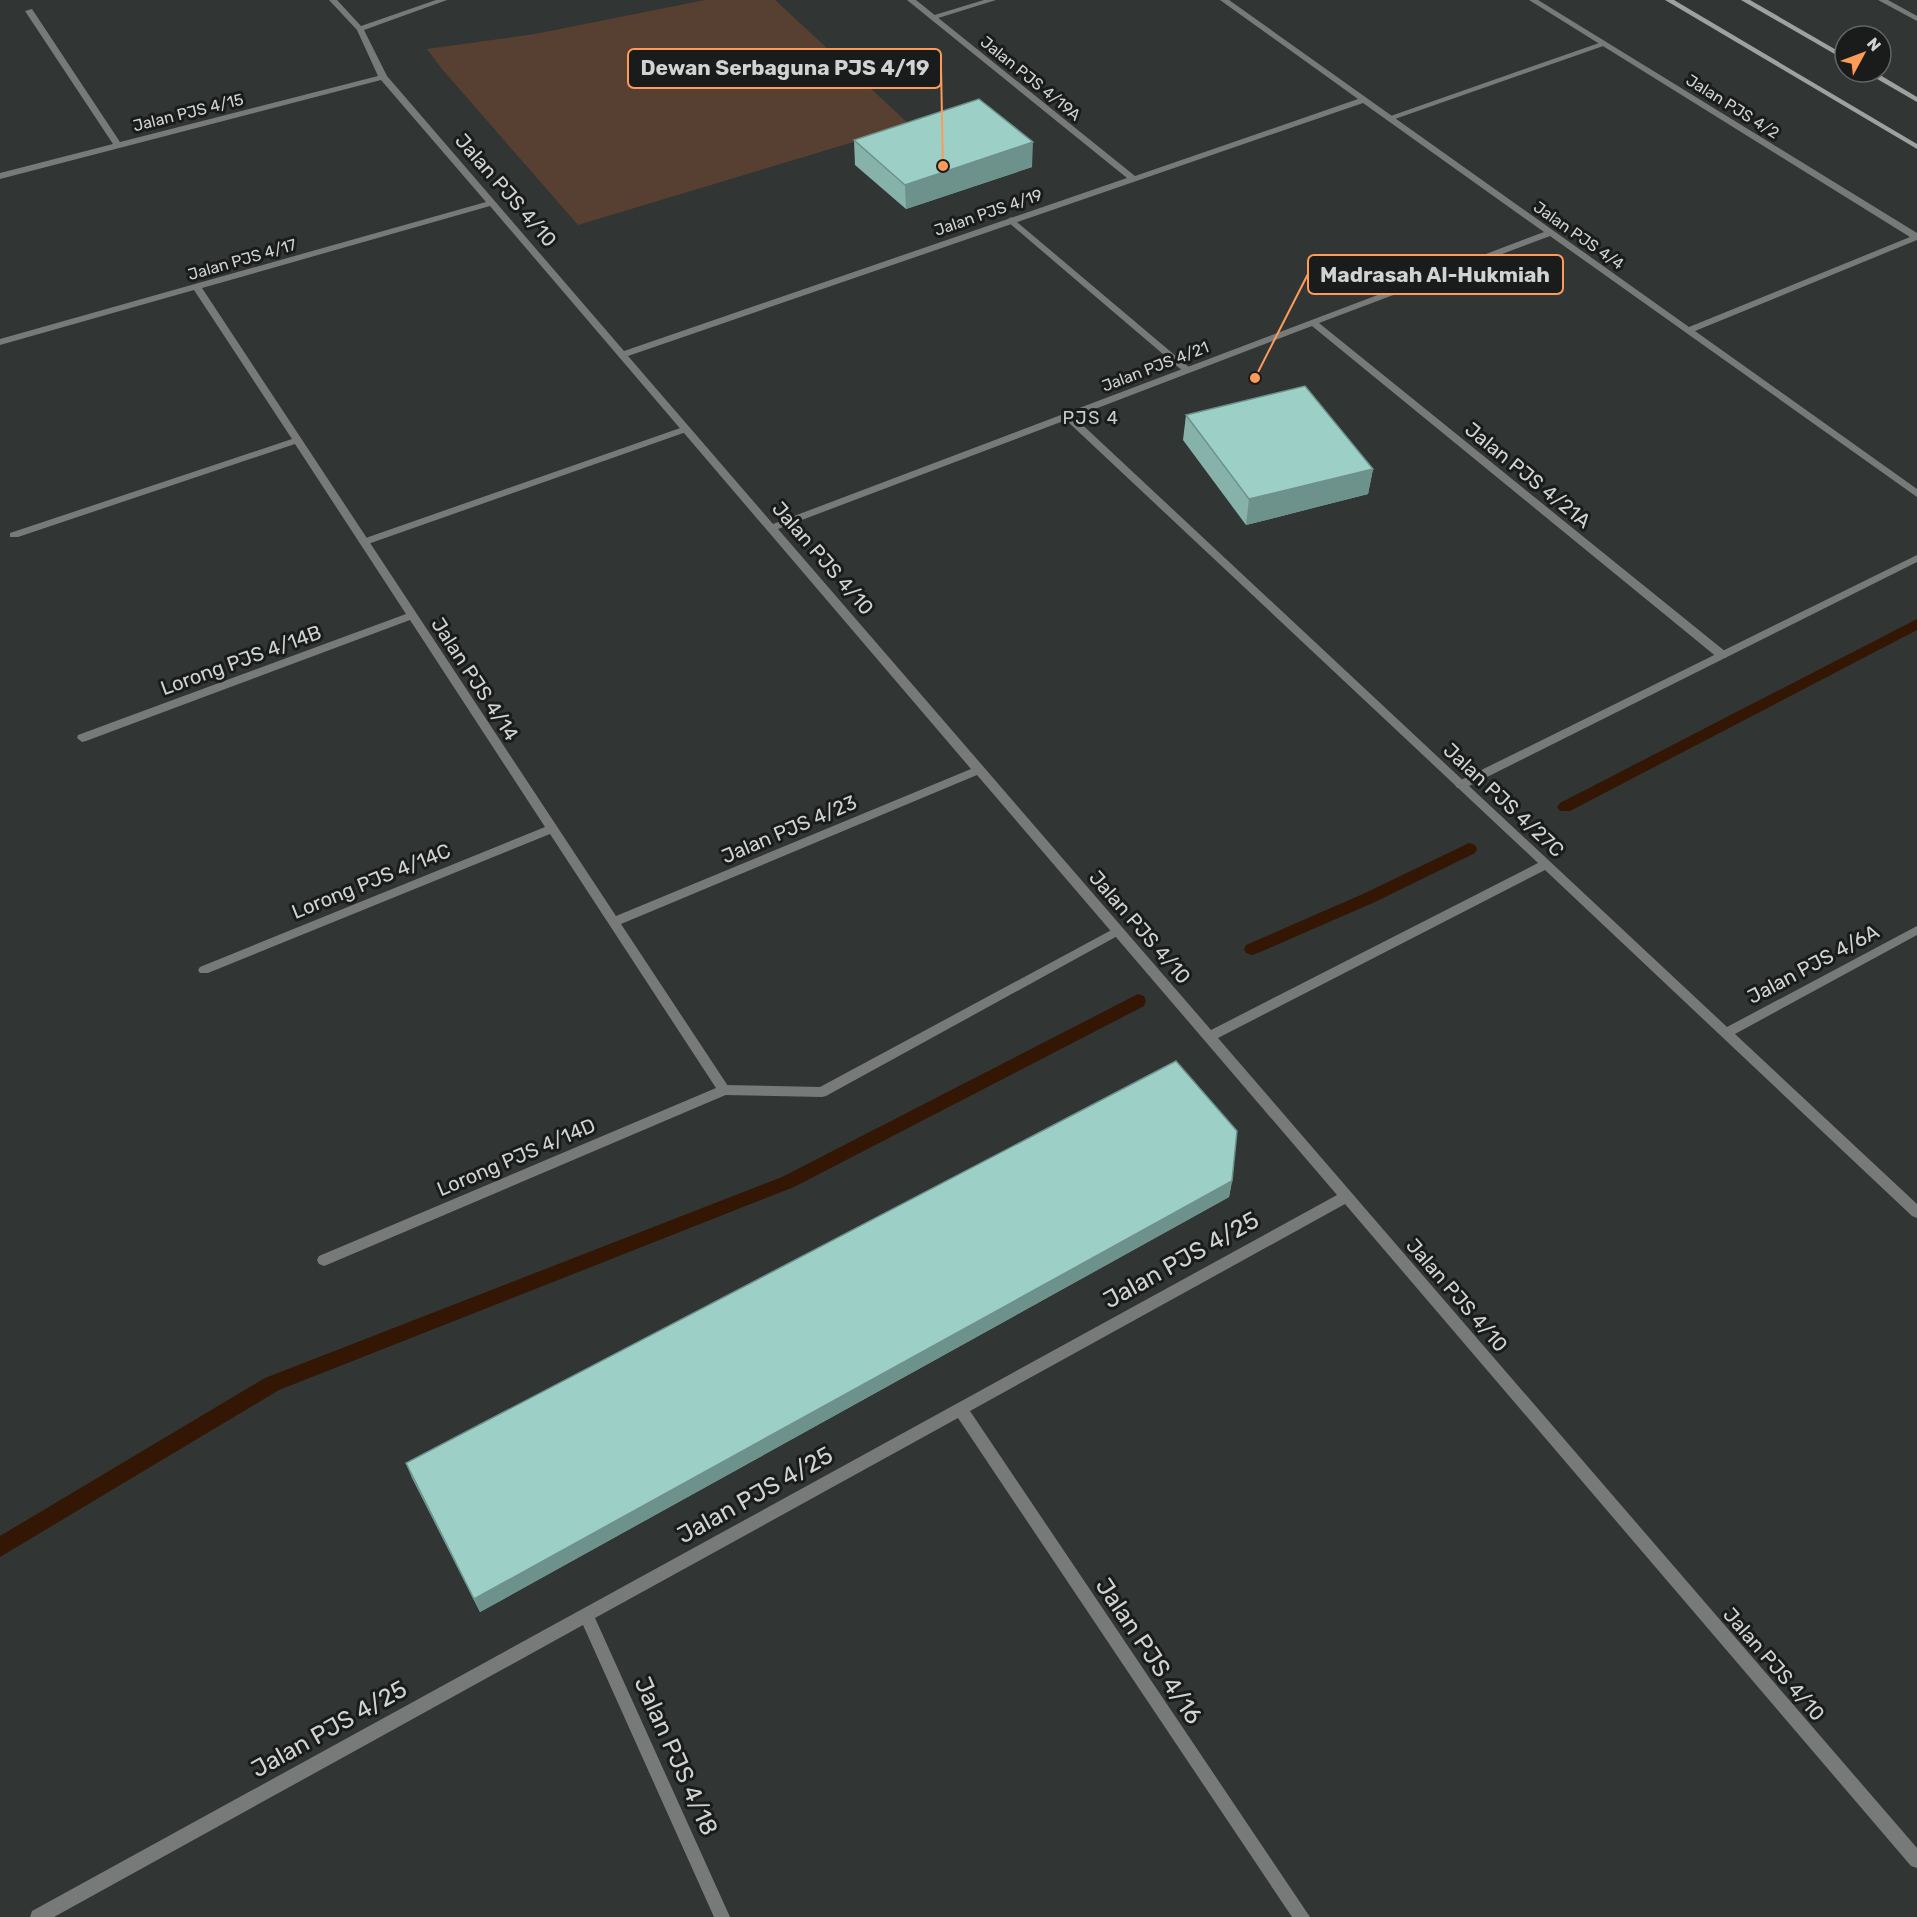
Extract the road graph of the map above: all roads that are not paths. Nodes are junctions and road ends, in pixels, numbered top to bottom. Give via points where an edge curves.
1 (333, 0) edge
2 (443, 0) edge
3 (911, 0) edge
4 (992, 0) edge
5 (1224, 0) edge
6 (1533, 0) edge
7 (1669, 0) edge
8 (1745, 0) edge
9 (1882, 0) edge
10 (29, 11) dead end
11 (1915, 15) edge
12 (932, 17) junction
13 (360, 29) junction
14 (1605, 44) junction
15 (1833, 51) edge
16 (383, 77) junction
17 (1890, 84) edge
18 (1917, 99) edge
19 (1364, 100) junction
20 (1389, 118) junction
21 (118, 145) junction
22 (1917, 147) edge
23 (0, 176) edge
24 (1132, 178) junction
25 (492, 203) junction
26 (1011, 220) junction
27 (1550, 232) junction
28 (1917, 237) edge
29 (197, 287) junction
30 (1312, 322) junction
31 (1687, 331) junction
32 (0, 342) edge
33 (622, 355) junction
34 (1187, 370) junction
35 (1066, 415) junction
36 (686, 429) junction
37 (297, 440) junction
38 (1917, 494) edge
39 (771, 528) junction
40 (14, 535) dead end
41 (364, 542) junction
42 (1917, 558) edge
43 (412, 616) junction
44 (1722, 655) junction
45 (82, 738) dead end
46 (979, 770) junction
47 (1461, 785) junction
48 (552, 829) junction
49 (1546, 864) junction
50 (613, 922) junction
51 (1117, 930) junction
52 (1917, 930) edge
53 (204, 970) dead end
54 (1728, 1032) junction
55 (1209, 1037) junction
56 (724, 1090) junction
57 (1346, 1197) junction
58 (1917, 1212) edge
59 (324, 1260) dead end
60 (960, 1409) junction
61 (586, 1616) junction
62 (1917, 1860) edge
63 (38, 1917) edge
64 (722, 1917) edge
65 (1302, 1917) edge

1 - 13 street, Jalan PJS 4/10
2 - 13 street
3 - 12 street, Jalan PJS 4/19A
4 - 12 street
5 - 19 street, Jalan PJS 4/4
6 - 14 street, Jalan PJS 4/2
7 - 22 main road
8 - 15 main road
9 - 11 street
10 - 21 street
12 - 24 street, Jalan PJS 4/19A
13 - 16 street, Jalan PJS 4/10
14 - 20 street
14 - 28 street, Jalan PJS 4/2
16 - 21 street, Jalan PJS 4/15
16 - 25 street, Jalan PJS 4/10
17 - 18 main road
19 - 20 street, Jalan PJS 4/4
19 - 24 street, Jalan PJS 4/19
20 - 27 street, Jalan PJS 4/4
21 - 23 street, Jalan PJS 4/15
24 - 26 street, Jalan PJS 4/19
25 - 29 street, Jalan PJS 4/17
25 - 33 street, Jalan PJS 4/10
26 - 33 street, Jalan PJS 4/19
26 - 34 street
27 - 30 street, Jalan PJS 4/21
27 - 31 street, Jalan PJS 4/4
28 - 31 street
29 - 32 street, Jalan PJS 4/17
29 - 37 street, Jalan PJS 4/14
30 - 34 street, Jalan PJS 4/21
30 - 44 street, Jalan PJS 4/21A
31 - 38 street, Jalan PJS 4/4
33 - 36 street, Jalan PJS 4/10
34 - 35 street, Jalan PJS 4/21
35 - 39 street, Jalan PJS 4/21
35 - 47 street, Jalan PJS 4/27C
36 - 39 street, Jalan PJS 4/10
36 - 41 street
37 - 40 street
37 - 41 street, Jalan PJS 4/14
39 - 46 street, Jalan PJS 4/10
41 - 43 street, Jalan PJS 4/14
42 - 44 street
43 - 45 street, Lorong PJS 4/14B
43 - 48 street, Jalan PJS 4/14
44 - 47 street
46 - 50 street, Jalan PJS 4/23
46 - 51 street, Jalan PJS 4/10
47 - 49 street, Jalan PJS 4/27C
48 - 50 street, Jalan PJS 4/14
48 - 53 street, Lorong PJS 4/14C
49 - 54 street, Jalan PJS 4/27C
49 - 55 street
50 - 56 street, Jalan PJS 4/14
51 - 55 street, Jalan PJS 4/10
51 - 56 street via 822,1092
52 - 54 street, Jalan PJS 4/6A
54 - 58 street, Jalan PJS 4/27C
55 - 57 street, Jalan PJS 4/10
56 - 59 street, Lorong PJS 4/14D
57 - 60 street, Jalan PJS 4/25
57 - 62 street, Jalan PJS 4/10
60 - 61 street, Jalan PJS 4/25
60 - 65 street, Jalan PJS 4/16
61 - 63 street, Jalan PJS 4/25
61 - 64 street, Jalan PJS 4/18

